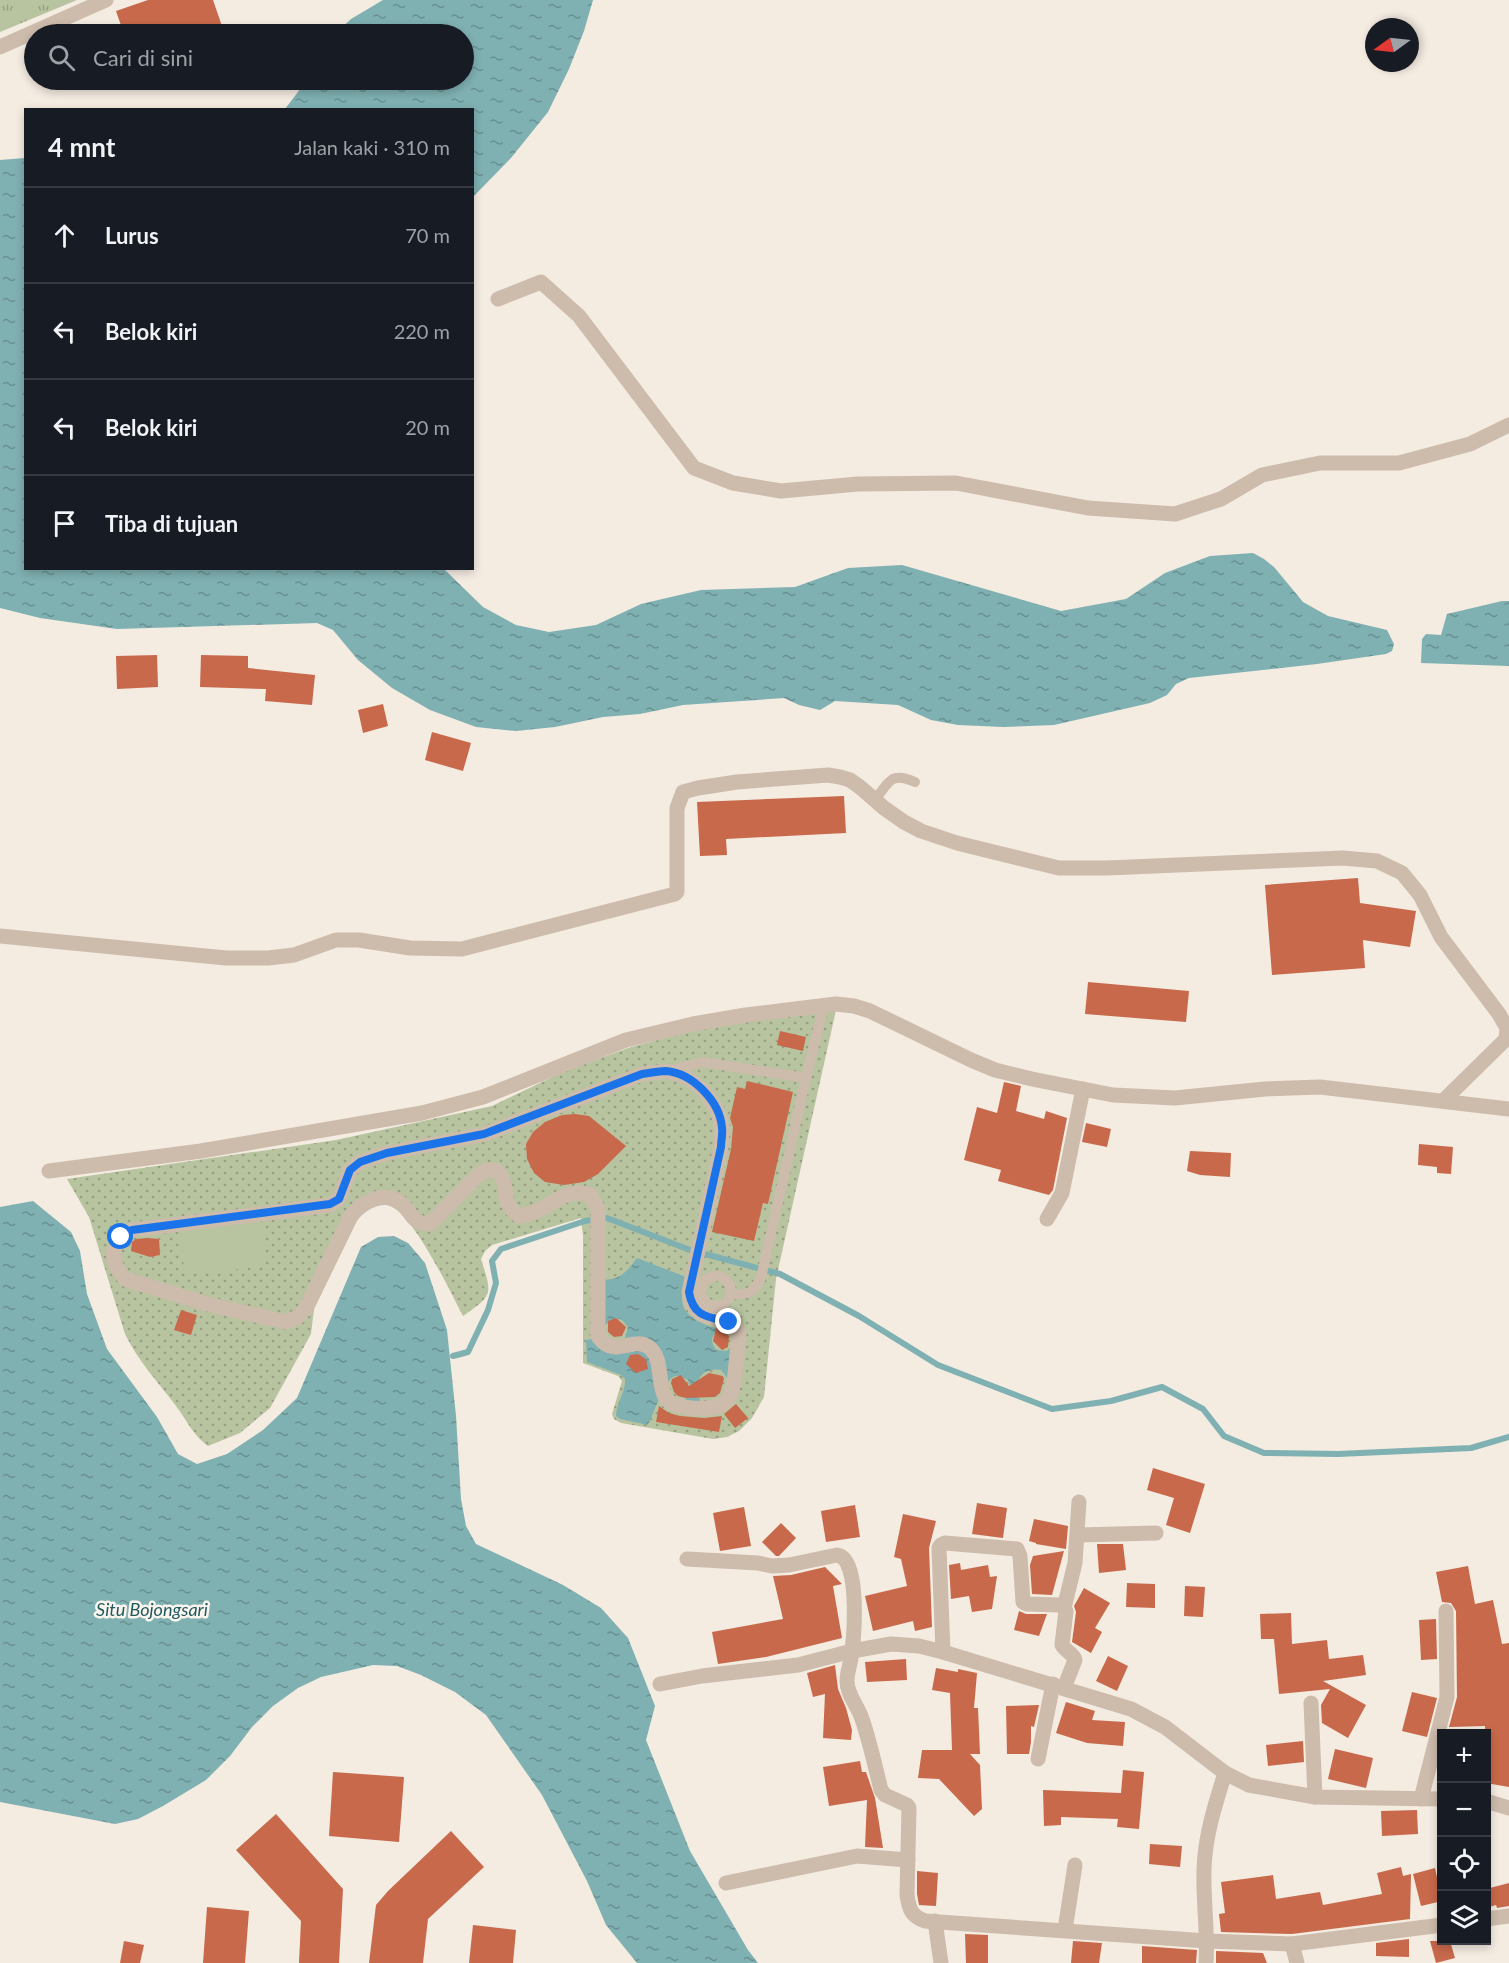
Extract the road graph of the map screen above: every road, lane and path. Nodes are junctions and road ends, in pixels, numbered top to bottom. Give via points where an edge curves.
1 (106, 0) edge
2 (51, 24) edge
3 (24, 36) edge
4 (0, 46) edge
5 (498, 299) dead end
6 (1509, 425) edge
7 (915, 782) dead end
8 (875, 800) junction
9 (0, 936) edge
10 (824, 1005) junction
11 (1504, 1014) edge
12 (667, 1071) junction
13 (806, 1078) junction
14 (1083, 1089) junction
15 (1444, 1100) junction
16 (1509, 1109) edge
17 (49, 1171) dead end
18 (1047, 1218) dead end
19 (730, 1294) dead end
20 (1079, 1502) dead end
21 (1156, 1533) dead end
22 (1078, 1535) junction
23 (687, 1559) dead end
24 (1064, 1608) junction
25 (1446, 1611) dead end
26 (943, 1652) junction
27 (851, 1655) junction
28 (660, 1684) dead end
29 (1059, 1686) junction
30 (1311, 1703) dead end
31 (1038, 1759) dead end
32 (1225, 1773) junction
33 (1316, 1797) junction
34 (1421, 1799) junction
35 (1437, 1799) edge
36 (1491, 1803) edge
37 (1509, 1808) edge
38 (908, 1860) junction
39 (1075, 1865) dead end
40 (726, 1883) dead end
41 (1509, 1916) edge
42 (1491, 1918) edge
43 (935, 1921) junction
44 (1437, 1926) edge
45 (1065, 1930) junction
46 (1207, 1941) junction
47 (1292, 1944) junction
48 (941, 1963) edge
49 (1206, 1963) edge
50 (1297, 1963) edge

1 - 2 street
3 - 4 street
5 - 6 street via 540,282 579,316 694,468 733,483 781,490 956,483 1088,508 1174,514 1221,499 1262,475 1320,463 1399,463 1470,444
7 - 8 lane via 896,776
8 - 9 street via 850,780 828,776 717,784 683,792 677,808 675,894 462,949 336,940 294,956 226,958
8 - 11 street via 921,831 1059,868 1343,858 1377,861 1402,873 1420,895 1441,937
10 - 13 lane
10 - 14 street via 870,1011 995,1070
10 - 17 street via 693,1024 626,1040 483,1098 422,1113 201,1151
11 - 15 street via 1506,1039
12 - 12 street via 642,1074 484,1134 360,1162 350,1170 339,1199 330,1204 132,1230 114,1248 116,1269 125,1279 286,1322 306,1308 358,1206 372,1199 387,1198 400,1203 414,1220 430,1224 477,1176 496,1170 506,1186 506,1202 519,1216 536,1212 570,1192 590,1195 598,1209 598,1335 610,1347 647,1345 657,1360 664,1395 677,1406 718,1407 732,1394 739,1334 729,1322 702,1315 690,1302 689,1292 721,1147 722,1126 705,1092 688,1078
12 - 13 lane via 704,1062
13 - 19 lane via 761,1278 746,1295
14 - 15 street via 1156,1098 1320,1087
14 - 18 street via 1062,1193
15 - 16 street
20 - 22 street
21 - 22 street
22 - 24 street via 1073,1578
23 - 27 street via 772,1566 841,1555 848,1564 854,1588
24 - 26 street via 1023,1602 1017,1549 945,1543 939,1548
24 - 29 street via 1062,1645 1075,1660
25 - 34 street via 1447,1697
26 - 27 street via 891,1644
26 - 29 street
27 - 28 street
27 - 38 street via 849,1692 864,1723 881,1790 909,1808
29 - 31 street
29 - 32 street via 1131,1708 1165,1727
30 - 33 street
32 - 33 street via 1249,1785
32 - 46 street via 1206,1848
33 - 34 street
34 - 35 street
36 - 37 street
38 - 40 street via 858,1856
38 - 43 street via 909,1909 918,1918
39 - 45 street
41 - 42 street
43 - 45 street
43 - 48 street
44 - 47 street
45 - 46 street
46 - 47 street
46 - 49 street
47 - 50 street

